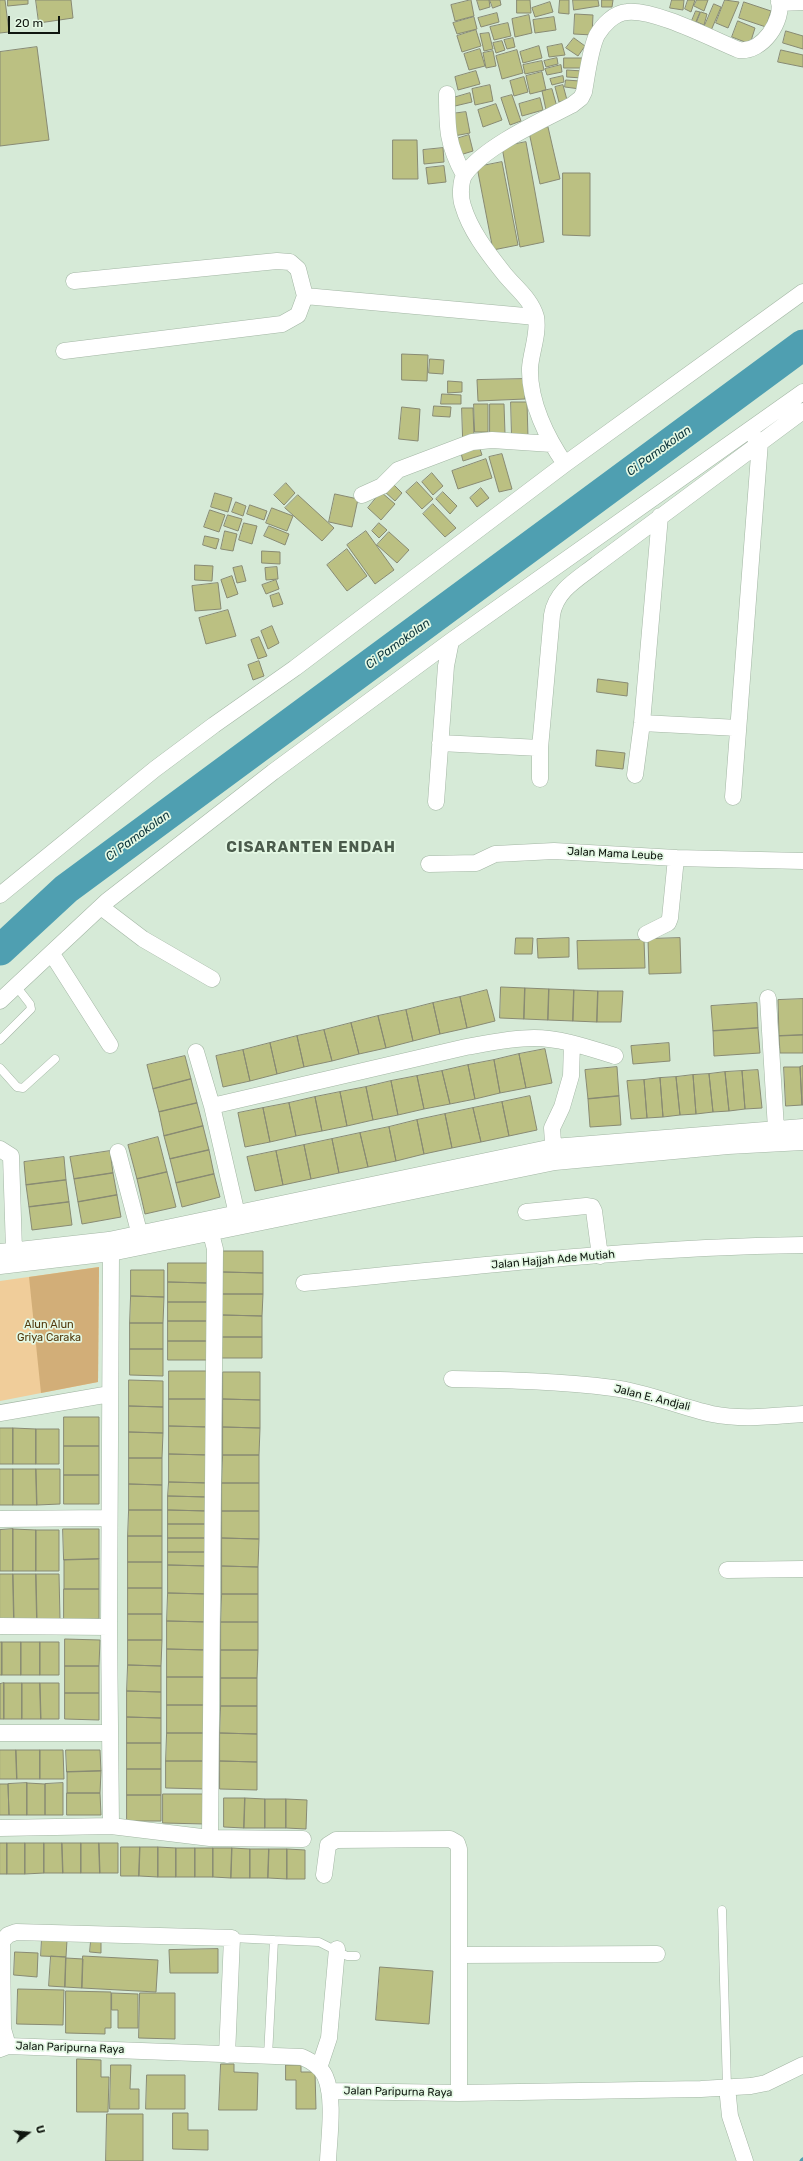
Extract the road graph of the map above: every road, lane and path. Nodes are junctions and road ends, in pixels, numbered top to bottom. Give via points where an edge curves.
1 (779, 2) edge
2 (803, 2) edge
3 (447, 94) dead end
4 (464, 175) junction
5 (74, 281) dead end
6 (803, 292) edge
7 (305, 296) junction
8 (536, 317) junction
9 (64, 351) dead end
10 (803, 392) edge
11 (803, 411) edge
12 (774, 422) junction
13 (748, 431) junction
14 (760, 442) junction
15 (552, 444) junction
16 (565, 464) junction
17 (362, 495) dead end
18 (660, 516) junction
19 (451, 641) junction
20 (642, 723) junction
21 (738, 728) junction
22 (440, 743) junction
23 (540, 748) junction
24 (635, 775) dead end
25 (540, 779) dead end
26 (733, 797) dead end
27 (436, 802) dead end
28 (676, 858) junction
29 (803, 861) edge
30 (429, 864) dead end
31 (0, 895) edge
32 (101, 907) junction
33 (646, 934) dead end
34 (52, 954) junction
35 (212, 979) dead end
36 (16, 986) junction
37 (768, 998) dead end
38 (0, 1001) edge
39 (0, 1040) edge
40 (572, 1044) junction
41 (110, 1045) dead end
42 (196, 1052) dead end
43 (615, 1056) dead end
44 (55, 1059) dead end
45 (0, 1068) edge
46 (212, 1106) junction
47 (803, 1127) edge
48 (776, 1129) junction
49 (727, 1139) junction
50 (803, 1142) edge
51 (0, 1149) edge
52 (118, 1152) dead end
53 (554, 1154) junction
54 (526, 1212) dead end
55 (239, 1220) junction
56 (209, 1226) junction
57 (141, 1240) junction
58 (803, 1245) edge
59 (110, 1247) junction
60 (7, 1251) edge
61 (600, 1256) junction
62 (0, 1266) edge
63 (304, 1283) dead end
64 (452, 1379) dead end
65 (110, 1394) junction
66 (0, 1413) edge
67 (803, 1414) edge
68 (109, 1518) junction
69 (0, 1519) edge
70 (803, 1569) edge
71 (727, 1570) dead end
72 (0, 1626) edge
73 (109, 1627) junction
74 (0, 1733) edge
75 (110, 1733) junction
76 (111, 1826) junction
77 (0, 1828) edge
78 (210, 1838) junction
79 (303, 1839) dead end
80 (324, 1874) dead end
81 (722, 1910) dead end
82 (232, 1938) junction
83 (274, 1940) junction
84 (337, 1949) junction
85 (657, 1954) dead end
86 (460, 1955) junction
87 (356, 1956) dead end
88 (4, 2047) edge
89 (227, 2055) junction
90 (268, 2056) junction
91 (803, 2065) edge
92 (319, 2068) junction
93 (727, 2087) junction
94 (329, 2091) junction
95 (459, 2093) junction
96 (328, 2161) edge
97 (745, 2161) edge

1 - 2 street
1 - 4 street via 777,19 772,30 758,46 745,51 655,16 627,12 617,15 596,37 581,98 489,151
3 - 4 street via 448,135 453,155
4 - 8 street via 462,205 470,224 502,272 527,299
5 - 7 street via 277,261 290,262 298,269
6 - 16 street
7 - 8 street
7 - 9 street via 298,315 282,324
8 - 15 street via 530,368 532,386 536,405
10 - 12 street
11 - 12 street
12 - 13 street
12 - 14 street
13 - 14 street
13 - 19 street
14 - 18 street
14 - 21 street
15 - 16 street
15 - 17 street via 492,440 472,442 398,470 382,486
16 - 31 street via 295,668 161,764
18 - 20 street
18 - 23 street via 565,589 554,603
19 - 22 street via 446,666
19 - 32 street via 266,776
20 - 21 street
20 - 24 street
21 - 26 street
22 - 23 street
22 - 27 street
23 - 25 street
28 - 29 street, Jalan Mama Leube
28 - 30 street, Jalan Mama Leube via 554,851 495,854 476,862
28 - 33 street via 670,918 668,923
32 - 34 street
32 - 35 street via 143,939
34 - 36 street
34 - 41 street
36 - 38 street
36 - 39 lane via 31,1009
37 - 48 street
40 - 43 street
40 - 46 street via 535,1038 506,1040
40 - 53 street via 571,1076 562,1108 552,1128
42 - 46 street
44 - 45 lane via 23,1088 17,1087
46 - 55 street
47 - 48 street
48 - 49 street
49 - 50 street
49 - 53 street
51 - 60 street via 11,1156
52 - 57 street
53 - 55 street
54 - 61 street via 592,1207
55 - 56 street
56 - 57 street
56 - 78 street via 215,1249
57 - 59 street
58 - 61 street, Jalan Hajjah Ade Mutiah
59 - 60 street
59 - 62 street
59 - 65 street
61 - 63 street, Jalan Hajjah Ade Mutiah
64 - 67 street, Jalan E. Andjali via 541,1381 613,1388 650,1395 712,1414 727,1416
65 - 66 street
65 - 68 street
68 - 69 street
68 - 73 street
70 - 71 street
72 - 73 street
73 - 75 street
74 - 75 street
75 - 76 street
76 - 77 street
76 - 78 street
78 - 79 street
80 - 86 street via 328,1845 336,1840 455,1841 459,1849
81 - 93 lane
82 - 83 lane
82 - 88 street via 11,1933 2,1941
82 - 89 street
83 - 84 lane via 319,1942
83 - 90 lane
84 - 87 lane via 347,1956
84 - 92 street via 329,2038
85 - 86 street
86 - 95 street
88 - 89 street, Jalan Paripurna Raya
89 - 90 street, Jalan Paripurna Raya
90 - 92 street, Jalan Paripurna Raya via 302,2057
91 - 93 street, Jalan Paripurna Raya via 766,2083
92 - 94 street, Jalan Paripurna Raya via 325,2076
93 - 95 street, Jalan Paripurna Raya
93 - 97 street via 730,2116
94 - 95 street, Jalan Paripurna Raya
94 - 96 street

